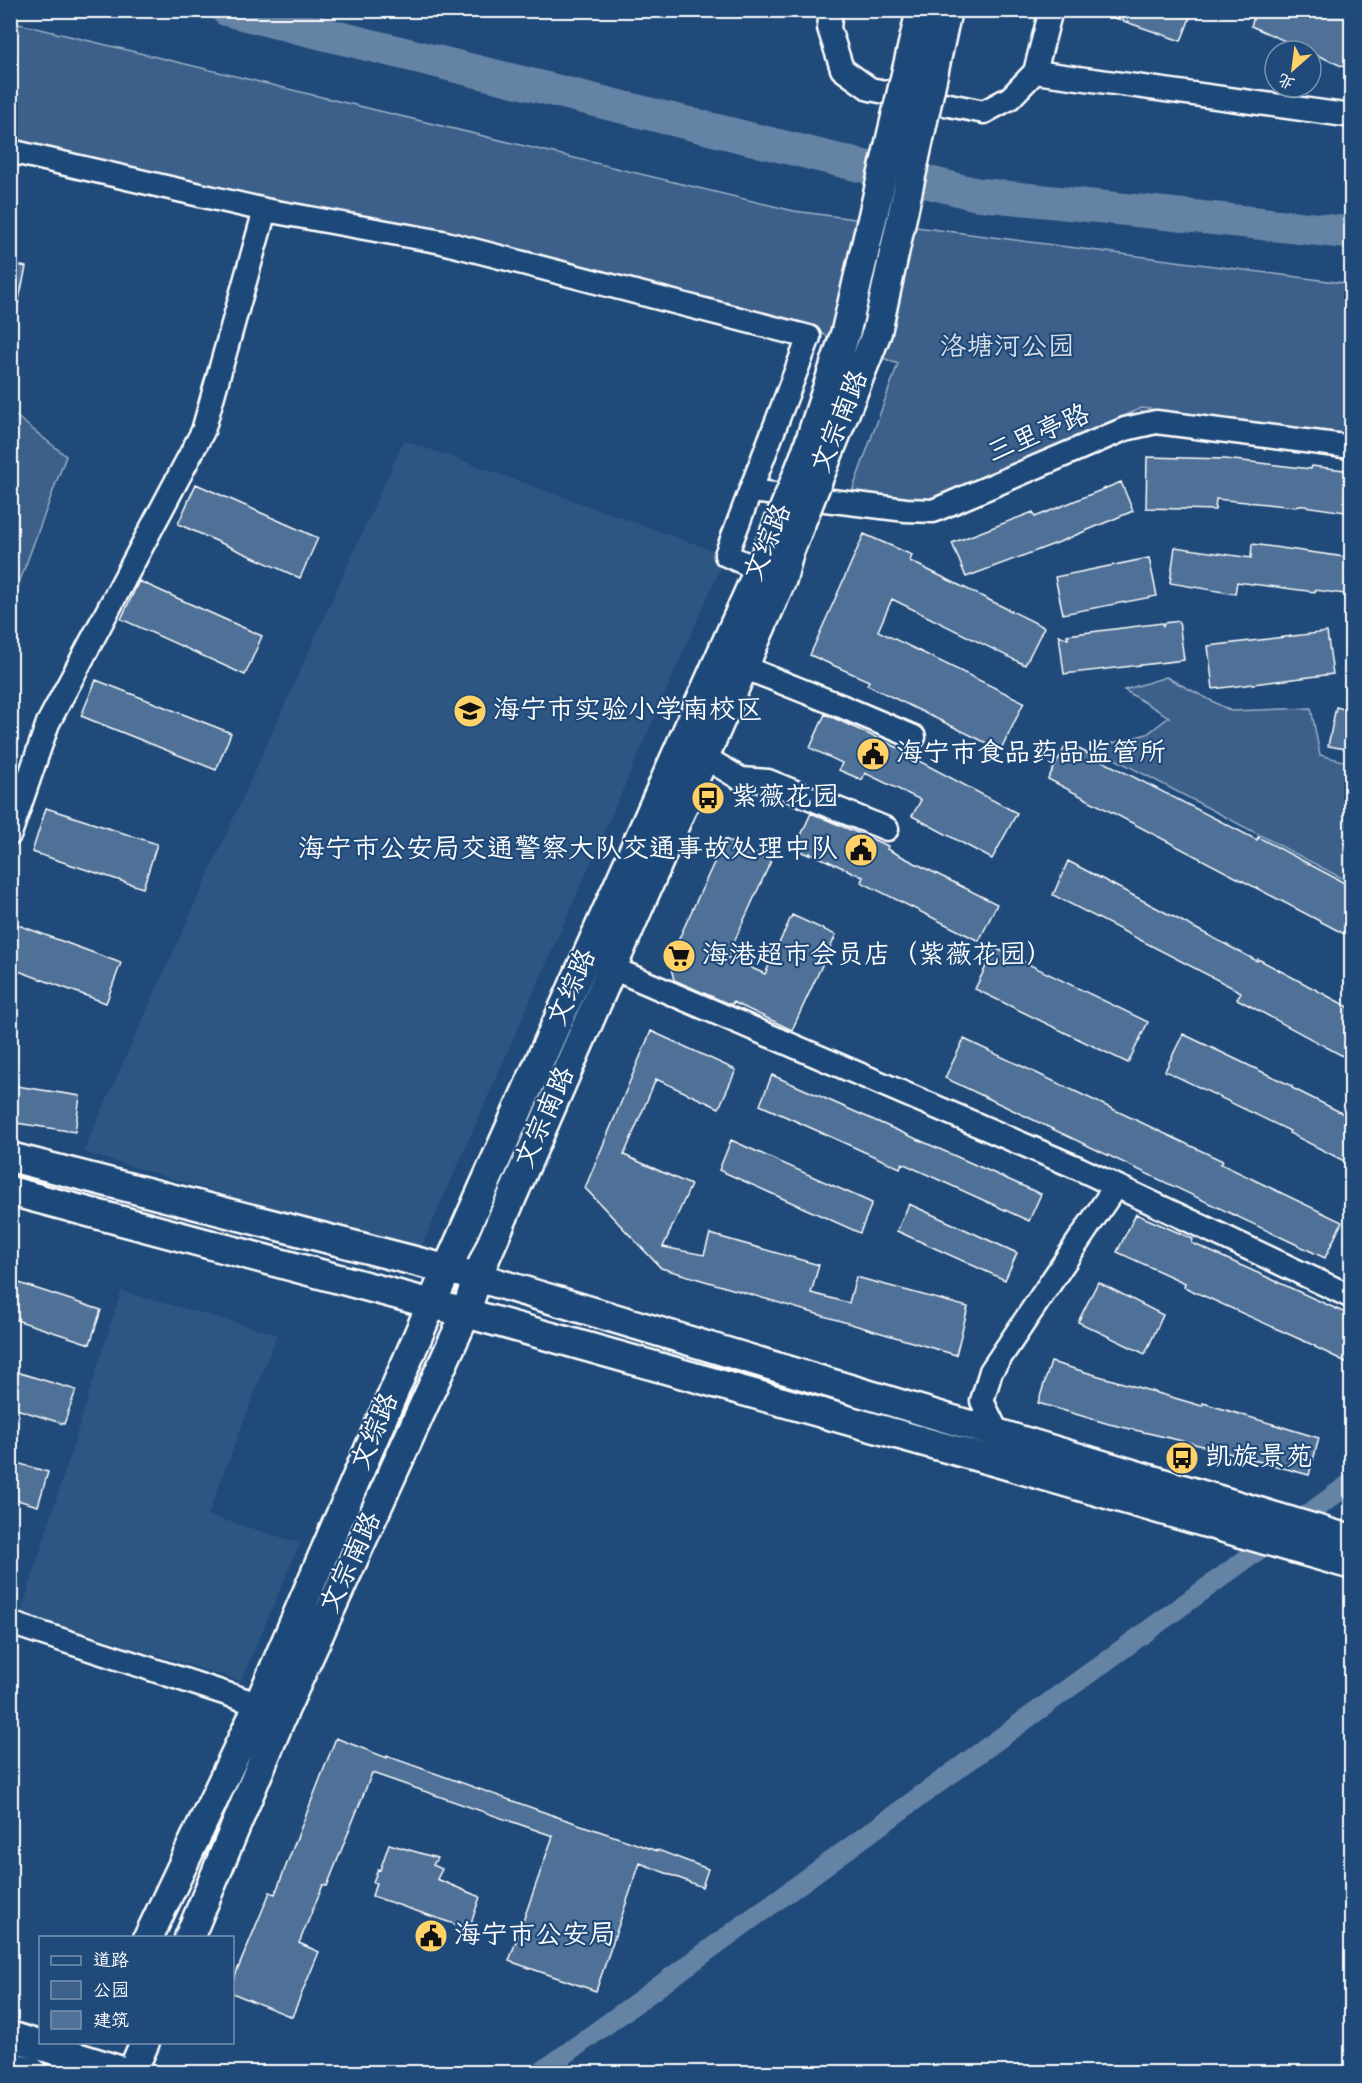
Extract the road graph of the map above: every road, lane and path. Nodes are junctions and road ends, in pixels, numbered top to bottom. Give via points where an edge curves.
1 (831, 10) edge
2 (921, 10) edge
3 (947, 10) edge
4 (1051, 10) edge
5 (1035, 72) junction
6 (1352, 116) edge
7 (10, 150) edge
8 (266, 210) junction
9 (1352, 447) edge
10 (751, 491) junction
11 (775, 561) junction
12 (743, 667) junction
13 (914, 737) dead end
14 (704, 757) junction
15 (887, 829) dead end
16 (10, 834) edge
17 (612, 968) junction
18 (10, 1157) edge
19 (1116, 1187) junction
20 (10, 1191) edge
21 (448, 1269) junction
22 (477, 1277) junction
23 (1352, 1297) edge
24 (432, 1303) junction
25 (466, 1312) junction
26 (998, 1434) junction
27 (1000, 1463) junction
28 (1240, 1521) junction
29 (1344, 1551) edge
30 (10, 1623) edge
31 (271, 1709) junction
32 (149, 1936) edge
33 (190, 1936) edge
34 (10, 2036) edge
35 (145, 2044) edge
36 (90, 2059) edge
37 (10, 2066) edge
38 (32, 2073) edge
39 (125, 2073) edge
40 (132, 2073) edge

1 - 5 street via 829,28 842,69 870,89 984,112 1010,98
2 - 11 main road, 文综路, bridge via 846,331
3 - 11 main road, 文宗南路, bridge via 877,332
4 - 5 street
5 - 6 street
7 - 8 street
8 - 10 street via 442,242 809,337
8 - 16 street via 203,431 48,723
9 - 10 street, 三里亭路 via 1156,422 1125,429 933,511
10 - 11 street via 726,555
11 - 12 main road, 文宗南路
11 - 21 main road, 文综路
12 - 13 street
12 - 14 main road, 文宗南路
14 - 15 street via 741,779 768,781
14 - 17 main road, 文宗南路
17 - 19 street
17 - 22 main road, 文宗南路
18 - 21 main road
19 - 23 street
19 - 26 street via 991,1371 982,1401
20 - 24 main road
21 - 22 main road
21 - 24 main road, 文综路
22 - 25 main road, 文宗南路
22 - 26 main road
24 - 25 main road
24 - 31 main road, 文综路
25 - 27 main road
25 - 31 main road, 文宗南路
26 - 27 street
26 - 28 main road
27 - 28 main road
28 - 29 main road
30 - 31 street
31 - 32 main road, 文综路
31 - 33 main road, 文宗南路
34 - 36 main road
35 - 40 main road
36 - 39 main road
37 - 38 main road

